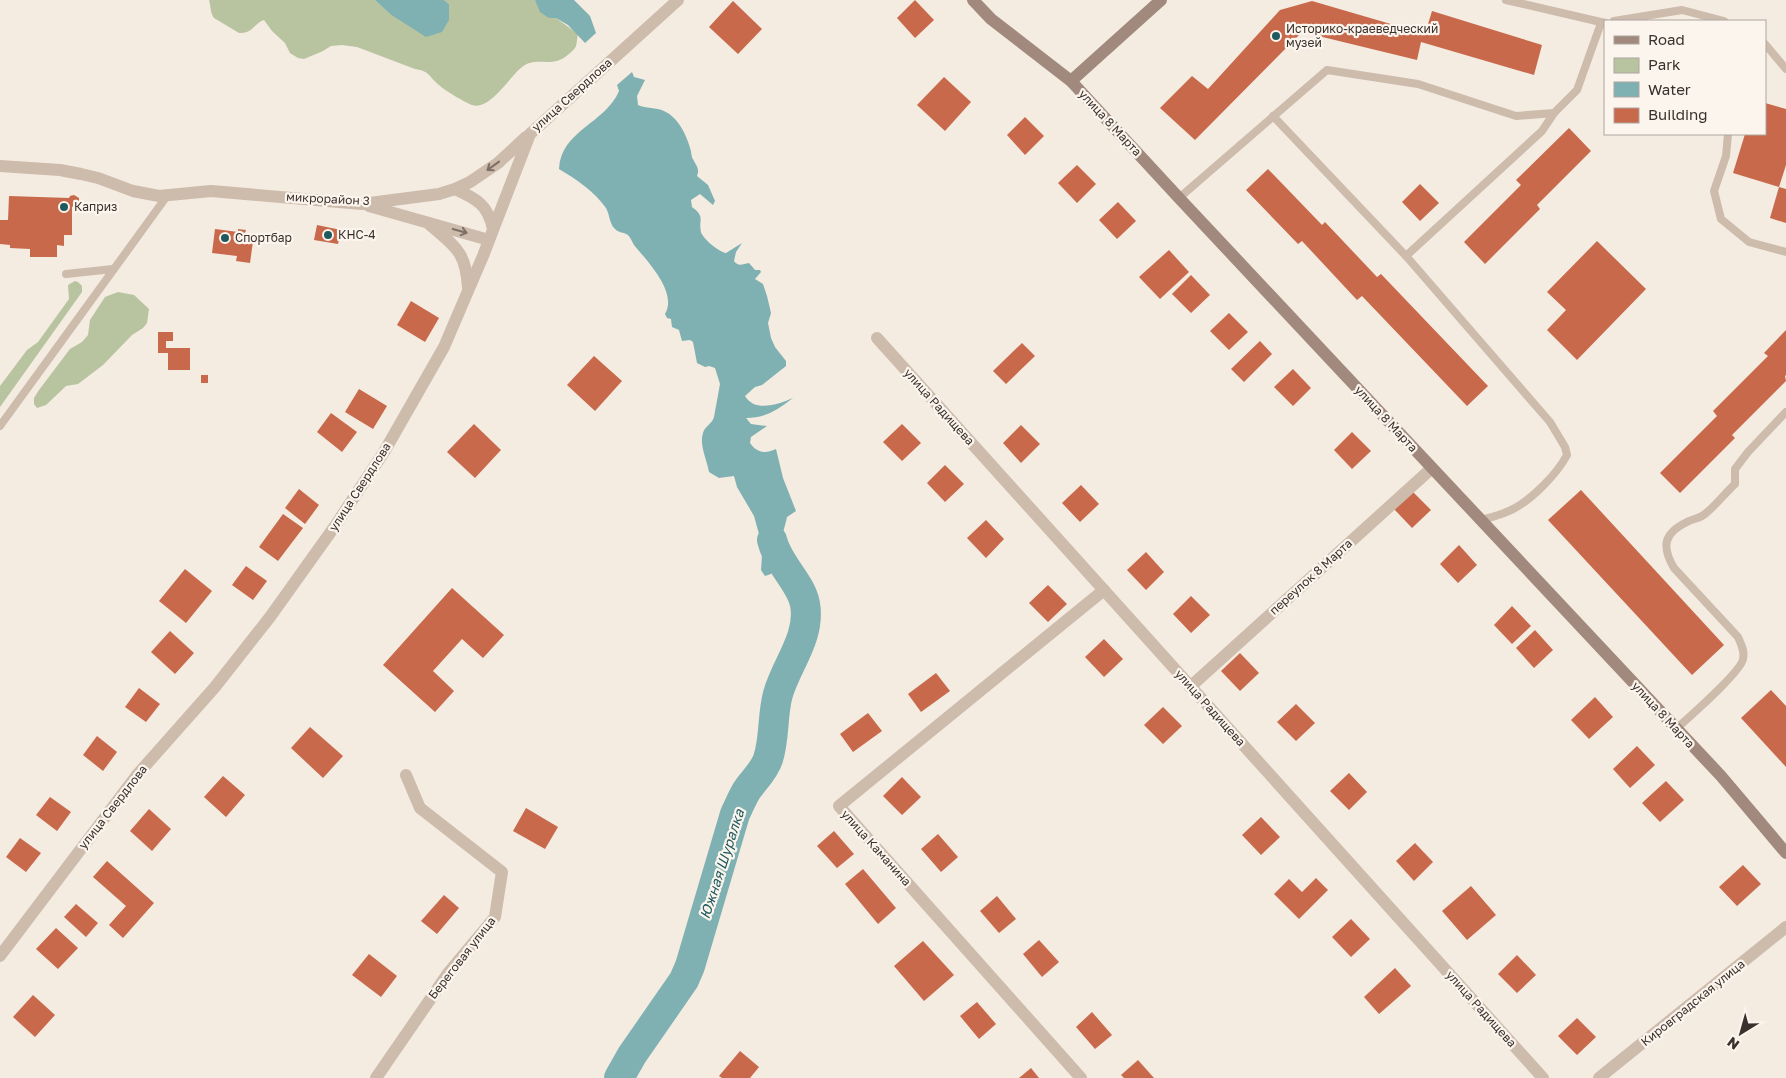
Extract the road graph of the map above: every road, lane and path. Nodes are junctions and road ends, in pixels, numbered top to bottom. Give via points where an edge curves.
1 (678, 0) edge
2 (973, 0) edge
3 (1160, 0) edge
4 (1506, 0) edge
5 (1620, 20) edge
6 (1720, 20) edge
7 (1603, 23) edge
8 (1766, 45) edge
9 (1786, 69) edge
10 (1071, 81) junction
11 (1554, 113) junction
12 (1273, 116) junction
13 (530, 134) junction
14 (1728, 135) edge
15 (0, 166) edge
16 (455, 189) junction
17 (167, 196) junction
18 (1178, 198) junction
19 (362, 204) junction
20 (427, 222) junction
21 (491, 234) junction
22 (1786, 252) edge
23 (1406, 256) junction
24 (113, 269) junction
25 (66, 274) dead end
26 (468, 292) junction
27 (876, 338) dead end
28 (1786, 412) edge
29 (0, 426) edge
30 (1432, 468) junction
31 (1481, 520) junction
32 (1104, 590) junction
33 (1190, 687) junction
34 (1676, 728) junction
35 (406, 775) dead end
36 (1786, 853) edge
37 (1786, 927) edge
38 (0, 956) edge
39 (376, 1078) edge
40 (1081, 1078) edge
41 (1543, 1078) edge
42 (1599, 1078) edge

1 - 13 street, улица Свердлова
2 - 10 street, улица 8 Марта via 991,19
3 - 10 street
4 - 7 lane
5 - 6 lane via 1682,10
7 - 11 lane via 1577,90
8 - 9 lane
10 - 18 street, улица 8 Марта
11 - 12 lane via 1516,116 1418,84 1327,70
11 - 23 lane via 1542,131
12 - 18 lane
12 - 23 lane
13 -> 16 street, микрорайон 3 via 498,163
13 - 21 street, улица Свердлова
14 - 22 lane via 1726,156 1714,191 1721,219 1750,242
15 - 17 street, микрорайон 3 via 60,170 98,178 147,195
16 - 19 street, микрорайон 3
16 - 21 street via 476,199 490,216
17 - 19 street, микрорайон 3 via 211,191
17 - 24 lane
18 - 30 street, улица 8 Марта
19 - 20 street
20 -> 21 street
20 - 26 street via 458,249 467,269
21 - 26 street, улица Свердлова
23 - 31 lane via 1550,422 1565,447 1567,455 1563,463 1546,484 1515,508
24 - 25 lane
24 - 29 lane
26 - 38 street, улица Свердлова via 444,347 384,452 270,617 215,688 137,775
27 - 32 street, улица Радищева
28 - 34 lane via 1735,470 1735,484 1702,516 1673,529 1665,543 1667,556 1674,568 1738,637 1744,650 1743,661 1730,678
30 - 31 street, улица 8 Марта
30 - 33 street, переулок 8 Марта
31 - 34 street, улица 8 Марта
32 - 33 street, улица Радищева
32 - 40 street, улица Каманина via 838,806
33 - 41 street, улица Радищева
34 - 36 street, улица 8 Марта
35 - 39 street, Береговая улица via 420,808 502,872 496,917 449,972
37 - 42 street, Кировградская улица

